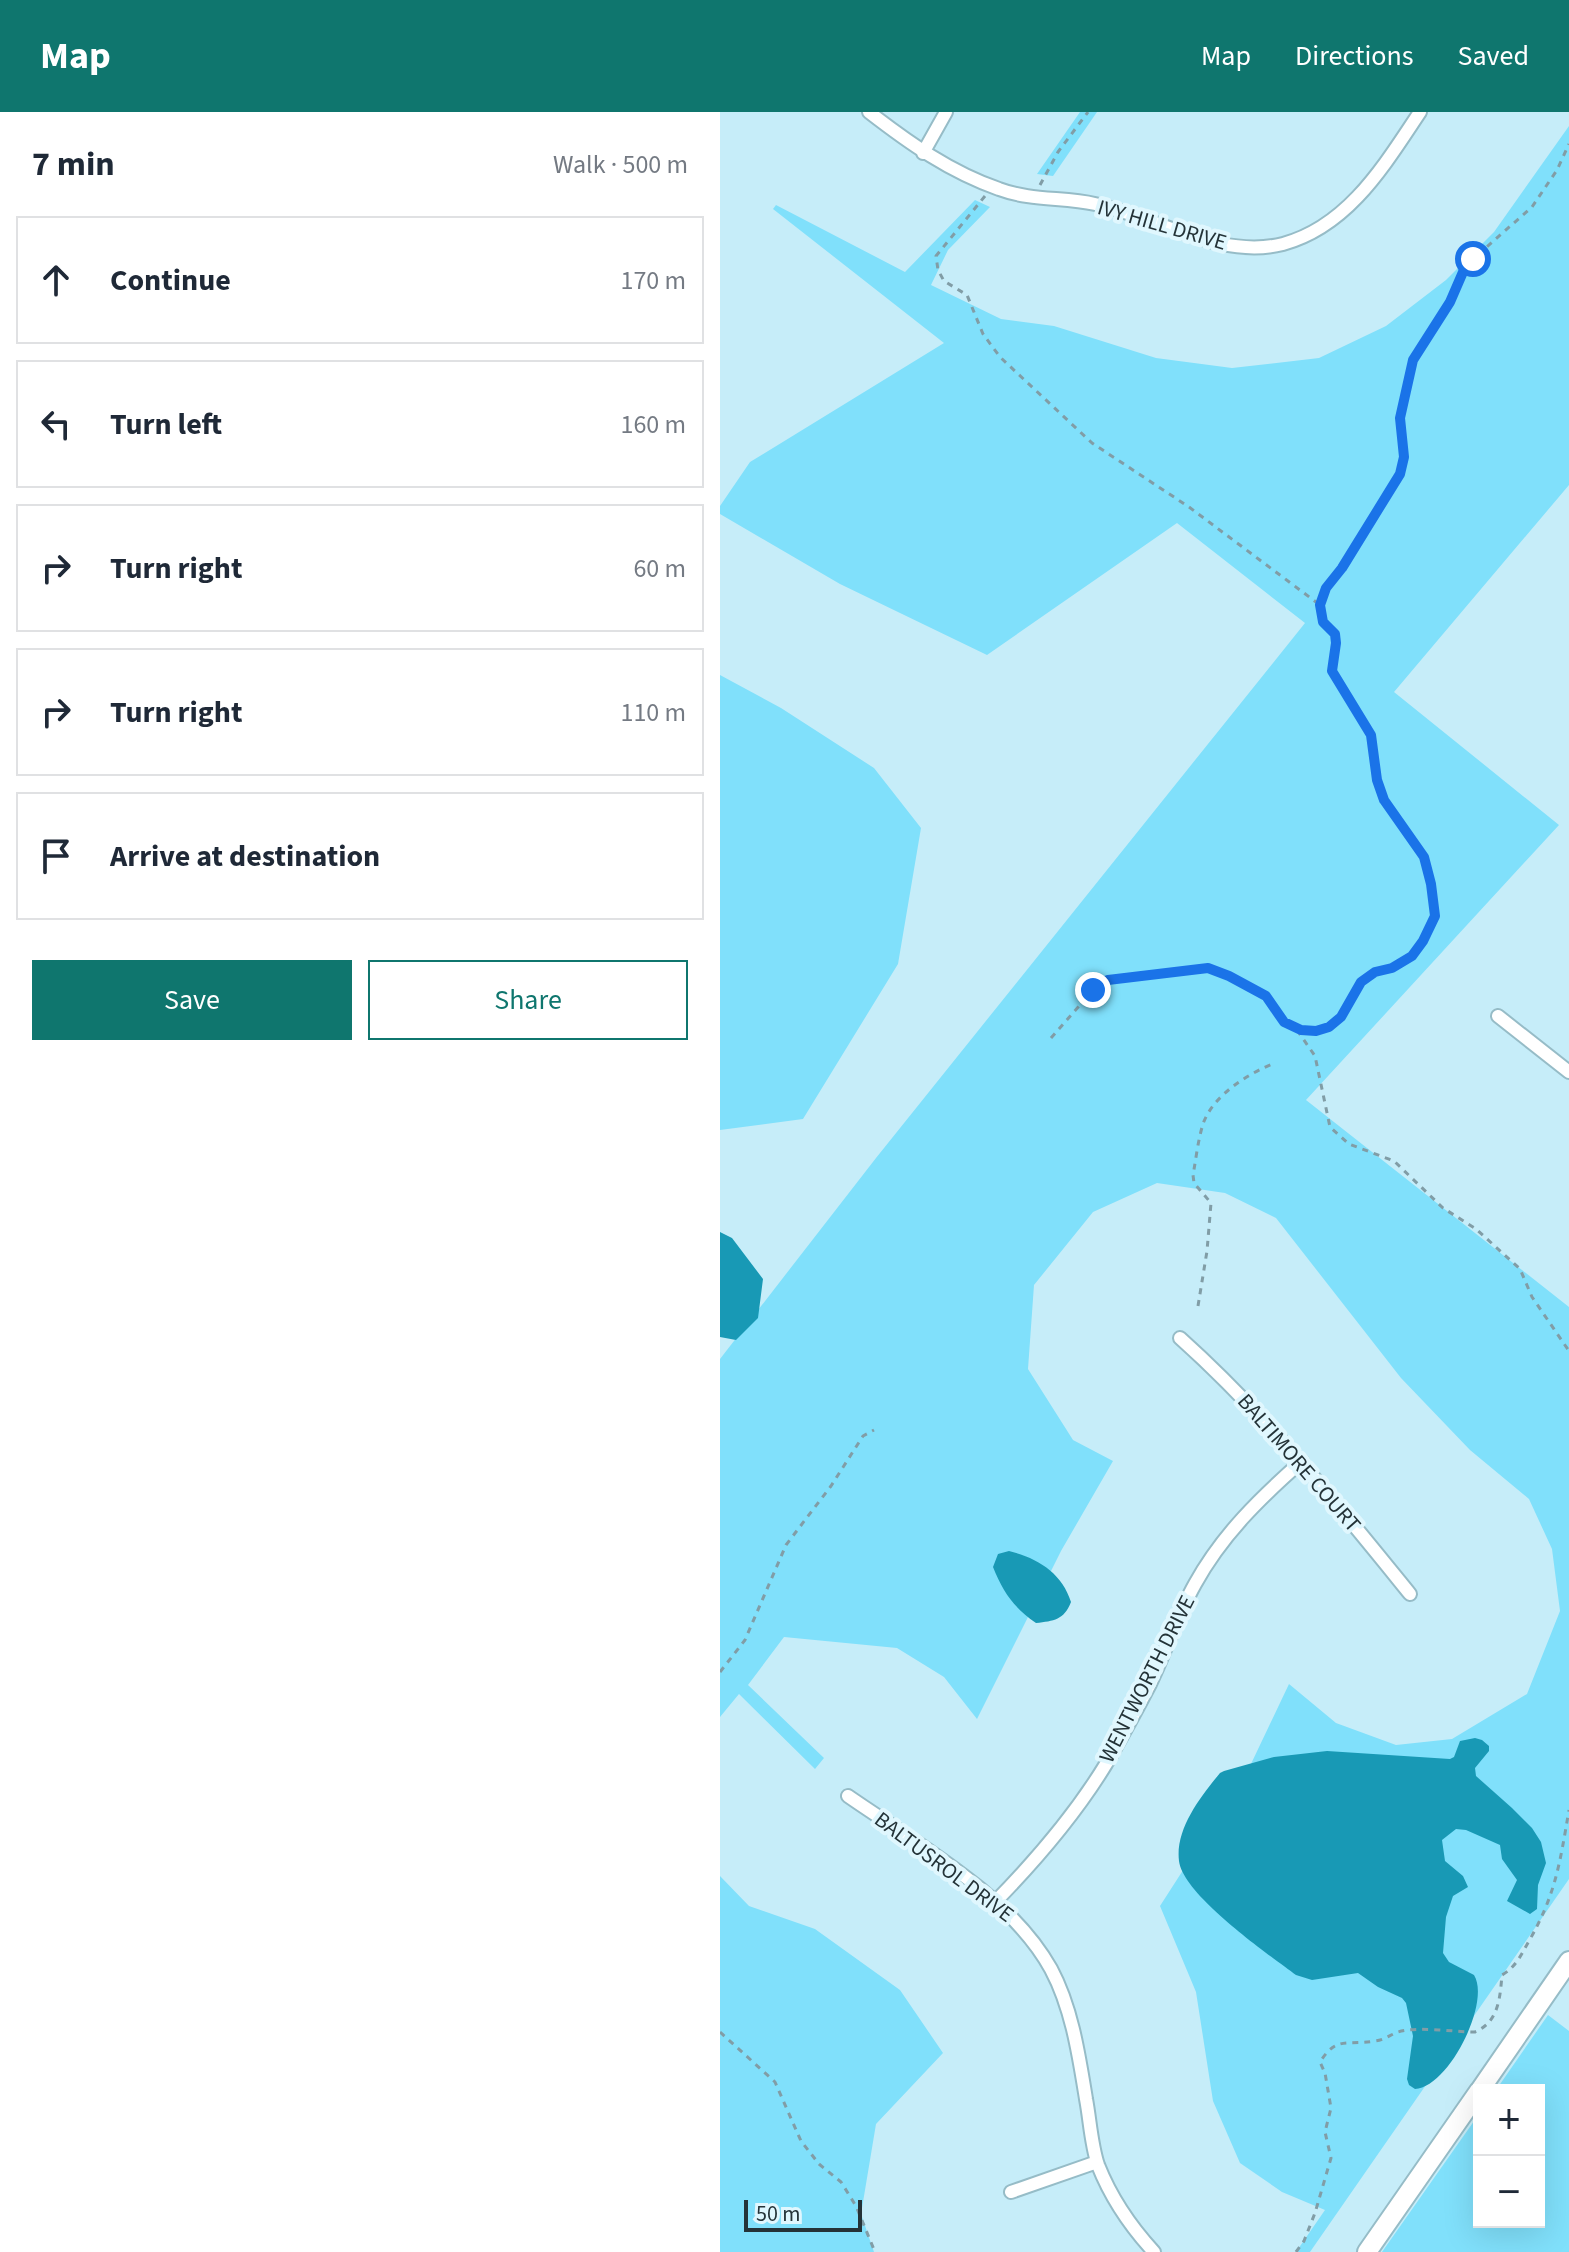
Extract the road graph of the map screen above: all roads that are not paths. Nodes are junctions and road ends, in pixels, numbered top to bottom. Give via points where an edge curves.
1 (869, 112) edge
2 (946, 112) edge
3 (1420, 112) edge
4 (923, 153) junction
5 (1498, 1016) dead end
6 (1569, 1072) edge
7 (1180, 1338) dead end
8 (1302, 1461) junction
9 (1410, 1594) dead end
10 (848, 1796) dead end
11 (996, 1901) junction
12 (1569, 1961) edge
13 (1483, 2084) edge
14 (1473, 2099) edge
15 (1097, 2162) junction
16 (1011, 2192) dead end
17 (1154, 2252) edge
18 (1367, 2252) edge

1 - 4 street, IVY HILL DRIVE
2 - 4 street
3 - 4 street, IVY HILL DRIVE via 1359,198 1314,230 1282,244 1237,247 1095,203 1033,198 992,186
5 - 6 street
7 - 8 street, BALTIMORE COURT
8 - 9 street, BALTIMORE COURT
8 - 11 street, WENTWORTH DRIVE via 1220,1546 1196,1582 1106,1764 1045,1850
10 - 11 street, BALTUSROL DRIVE
11 - 15 street, BALTUSROL DRIVE via 1044,1959 1063,1999
12 - 13 street
14 - 18 street
15 - 16 street
15 - 17 street, BALTUSROL DRIVE via 1132,2228

